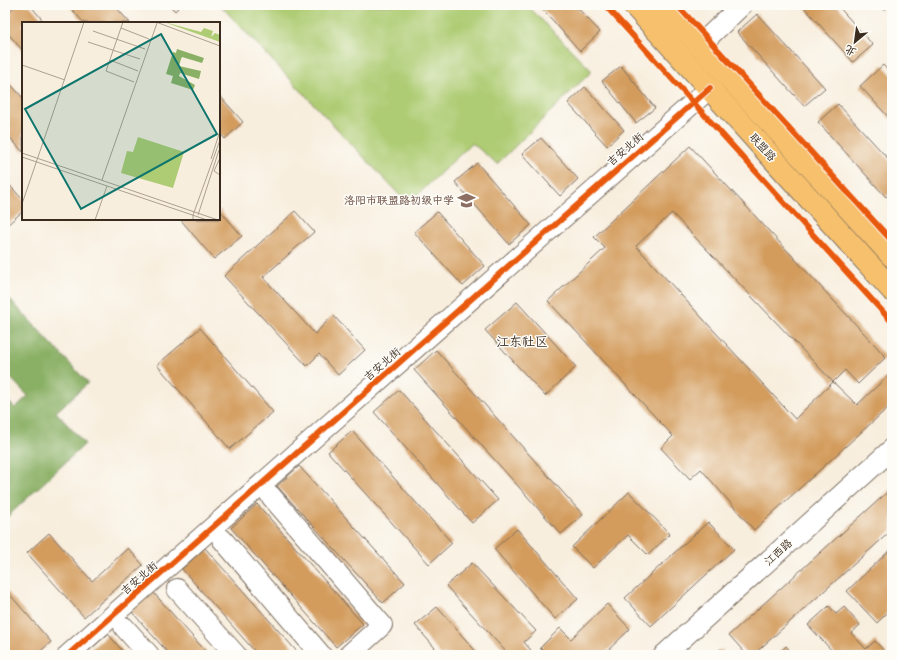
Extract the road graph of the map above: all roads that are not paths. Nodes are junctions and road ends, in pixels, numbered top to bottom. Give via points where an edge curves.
1 (634, 5) edge
2 (663, 5) edge
3 (742, 5) edge
4 (700, 45) junction
5 (710, 88) junction
6 (892, 256) edge
7 (892, 290) edge
8 (892, 449) edge
9 (270, 495) dead end
10 (222, 539) dead end
11 (176, 589) dead end
12 (124, 626) dead end
13 (68, 655) edge
14 (150, 655) edge
15 (236, 655) edge
16 (321, 655) edge
17 (349, 655) edge
18 (664, 655) edge

1 - 5 main road, 联盟路
2 - 4 main road, 联盟路
3 - 4 street
4 - 6 main road, 联盟路
5 - 7 main road, 联盟路
5 - 13 street, 吉安北街
8 - 18 street, 江西路
9 - 17 street via 382,625
10 - 16 street
11 - 15 street
12 - 14 street

